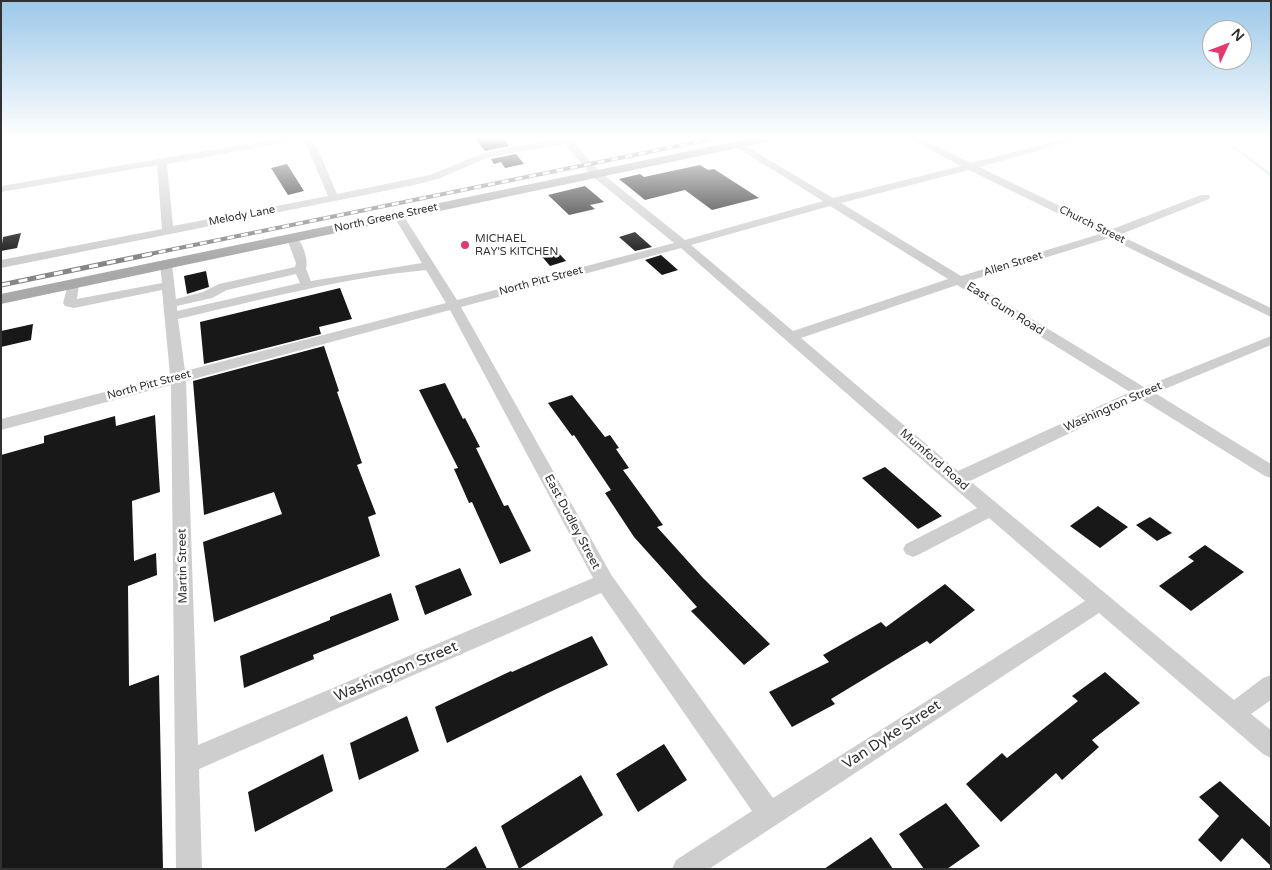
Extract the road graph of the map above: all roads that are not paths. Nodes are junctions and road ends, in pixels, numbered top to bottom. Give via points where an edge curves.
1 (65, 179) edge
2 (163, 179) edge
3 (326, 179) edge
4 (429, 179) edge
5 (574, 179) edge
6 (602, 179) edge
7 (793, 179) edge
8 (925, 179) edge
9 (996, 179) edge
10 (1, 189) edge
11 (1205, 197) dead end
12 (334, 198) junction
13 (831, 202) junction
14 (398, 215) junction
15 (168, 230) junction
16 (1111, 234) junction
17 (293, 238) junction
18 (683, 244) junction
19 (1, 264) edge
20 (166, 265) junction
21 (430, 266) junction
22 (300, 269) junction
23 (959, 280) junction
24 (73, 284) junction
25 (309, 284) junction
26 (1, 299) edge
27 (170, 301) junction
28 (453, 304) junction
29 (1271, 313) edge
30 (792, 336) junction
31 (1271, 340) edge
32 (178, 378) junction
33 (1142, 393) junction
34 (1, 425) edge
35 (1271, 472) edge
36 (957, 479) junction
37 (991, 510) junction
38 (913, 549) dead end
39 (604, 582) junction
40 (1100, 602) junction
41 (1271, 686) edge
42 (1233, 714) junction
43 (1271, 746) edge
44 (187, 762) junction
45 (769, 813) junction
46 (189, 869) edge
47 (685, 869) edge

1 - 10 street
2 - 15 street
3 - 12 street
4 - 12 street, Melody Lane
5 - 14 main road, North Greene Street
6 - 18 street, Mumford Road
7 - 13 street, East Gum Road
8 - 13 street, North Pitt Street
9 - 16 street, Church Street
11 - 16 street, Allen Street
12 - 15 street, Melody Lane
13 - 18 street, North Pitt Street
13 - 23 street, East Gum Road
14 - 17 main road, North Greene Street
14 - 21 street, East Dudley Street
15 - 19 street, Melody Lane
16 - 23 street, Allen Street
16 - 29 street, Church Street
17 - 20 main road, North Greene Street
17 - 22 street via 302,263
18 - 28 street, North Pitt Street
18 - 30 street, Mumford Road
20 - 24 main road, North Greene Street
20 - 27 street, Martin Street
21 - 25 street
21 - 28 street, East Dudley Street
22 - 25 street via 304,282
22 - 27 street via 223,287 203,297
23 - 30 street, Allen Street
23 - 33 street, East Gum Road
24 - 26 main road, North Greene Street
24 - 27 street via 69,300 74,304
25 - 27 street
27 - 32 street, Martin Street
28 - 32 street, North Pitt Street
28 - 39 street, East Dudley Street
30 - 36 street, Mumford Road
31 - 33 street, Washington Street
32 - 34 street, North Pitt Street
32 - 44 street, Martin Street
33 - 35 street, East Gum Road
33 - 36 street, Washington Street
36 - 37 street, Mumford Road
37 - 38 street
37 - 40 street, Mumford Road
39 - 44 street, Washington Street
39 - 45 street, East Dudley Street
40 - 42 street, Mumford Road
40 - 45 street, Van Dyke Street
41 - 42 street
42 - 43 street, Mumford Road
44 - 46 street, Martin Street
45 - 47 street, Van Dyke Street

